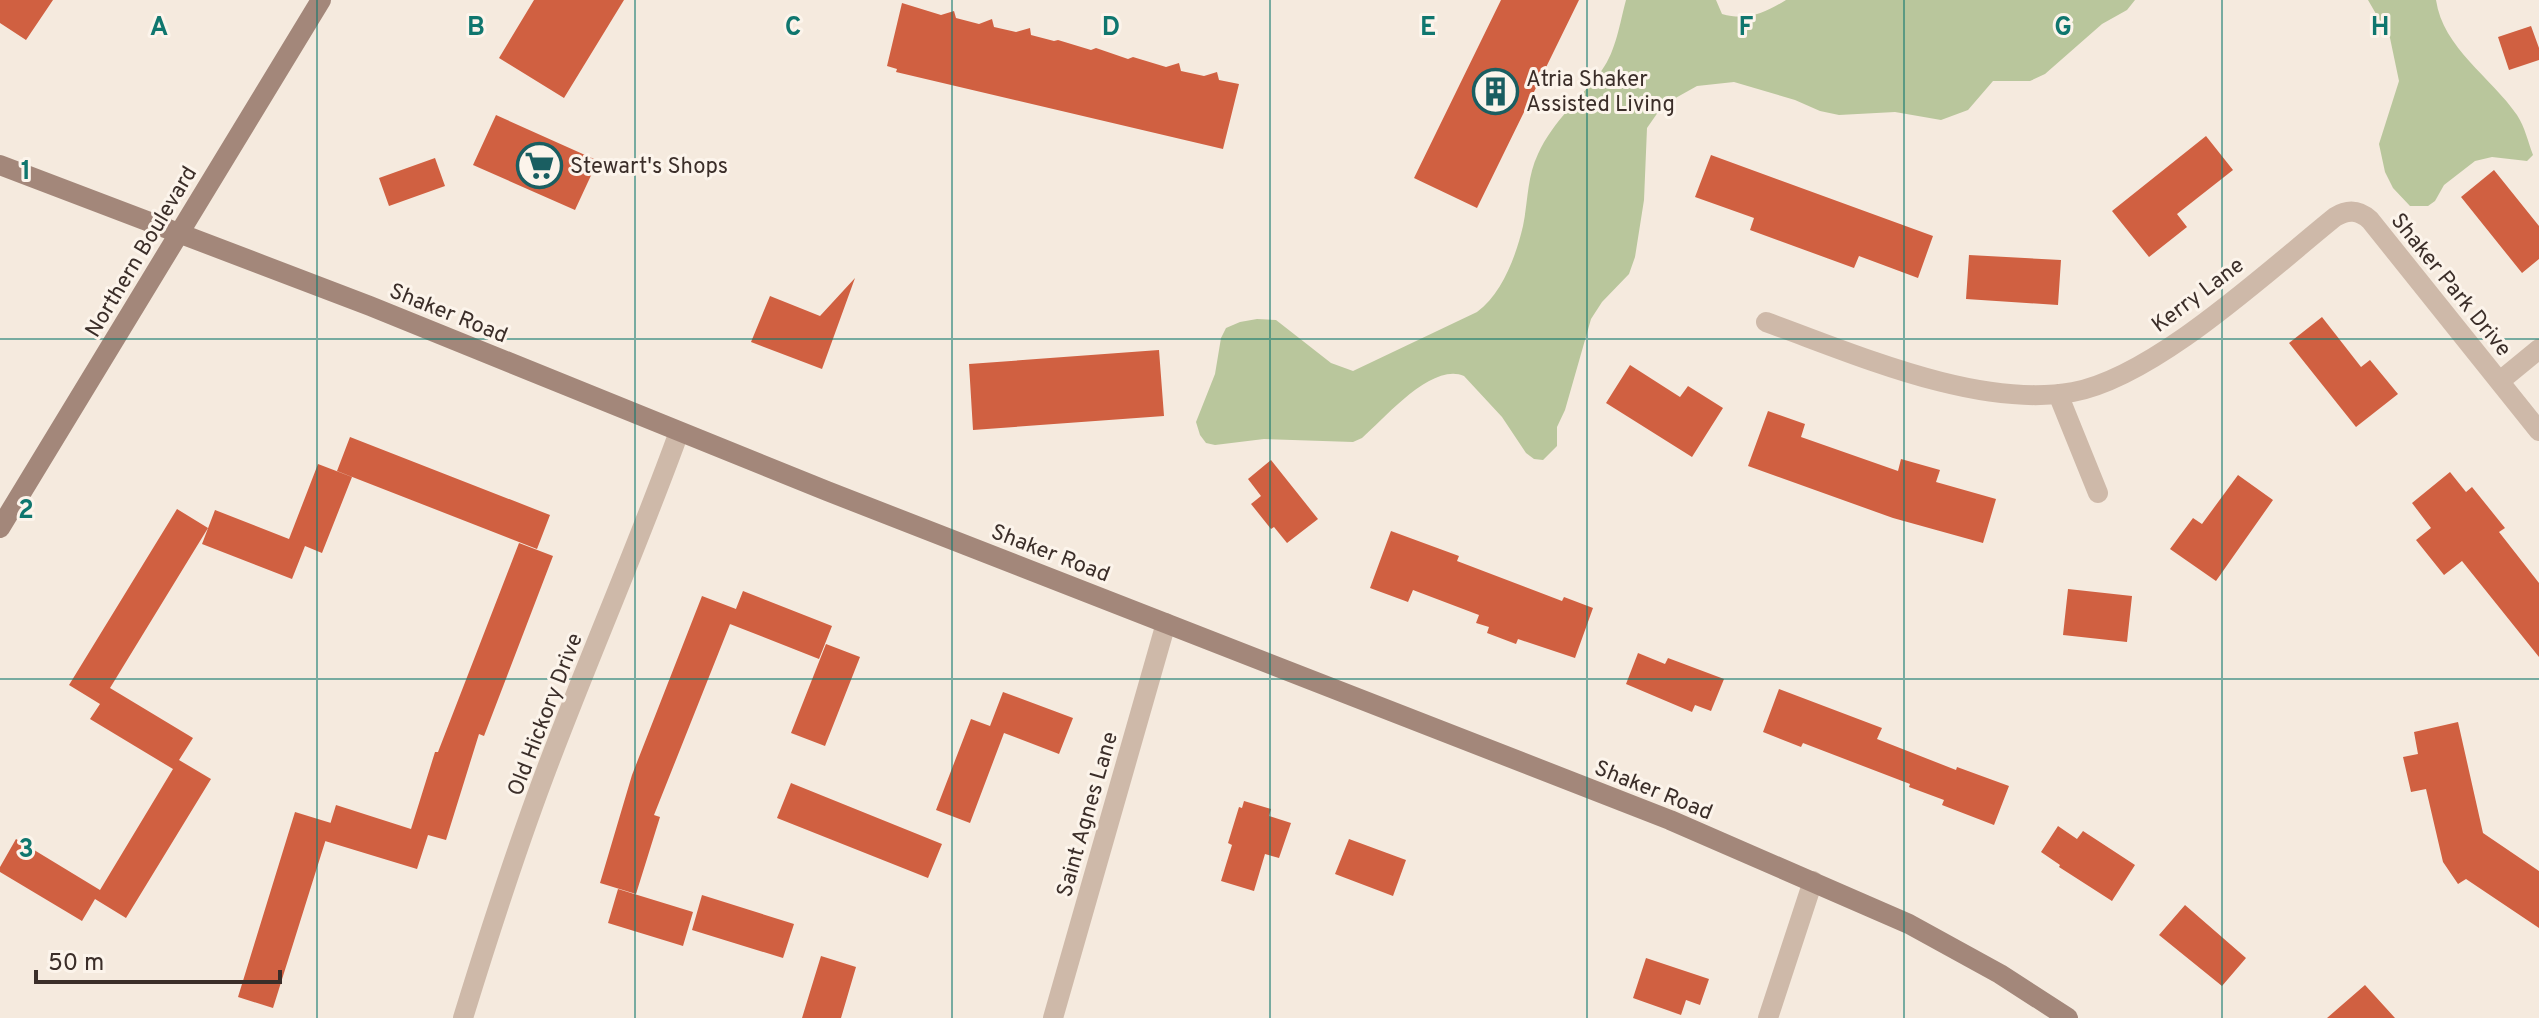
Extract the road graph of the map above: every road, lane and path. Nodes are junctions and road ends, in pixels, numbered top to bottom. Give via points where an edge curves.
1 (321, 0) edge
2 (0, 165) edge
3 (2353, 211) joint
4 (179, 234) junction
5 (1766, 322) dead end
6 (2539, 349) edge
7 (2500, 381) junction
8 (2058, 394) junction
9 (2539, 431) edge
10 (679, 432) junction
11 (2098, 493) dead end
12 (0, 528) edge
13 (1166, 623) junction
14 (1813, 881) junction
15 (463, 1018) edge
16 (1053, 1018) edge
17 (1768, 1018) edge
18 (2068, 1018) edge

1 - 4 main road, Northern Boulevard
2 - 4 main road, Shaker Road
3 - 7 street, Shaker Park Drive via 2370,220
3 - 8 street, Kerry Lane via 2335,217 2154,356 2099,384
4 - 10 main road, Shaker Road
4 - 12 main road, Northern Boulevard
5 - 8 street, Kerry Lane via 1934,379 2003,392
6 - 7 street
7 - 9 street, Shaker Park Drive
8 - 11 street
10 - 13 main road, Shaker Road
10 - 15 street, Old Hickory Drive via 544,776
13 - 14 main road, Shaker Road
13 - 16 street, Saint Agnes Lane
14 - 17 street
14 - 18 main road, Shaker Road via 1909,924

